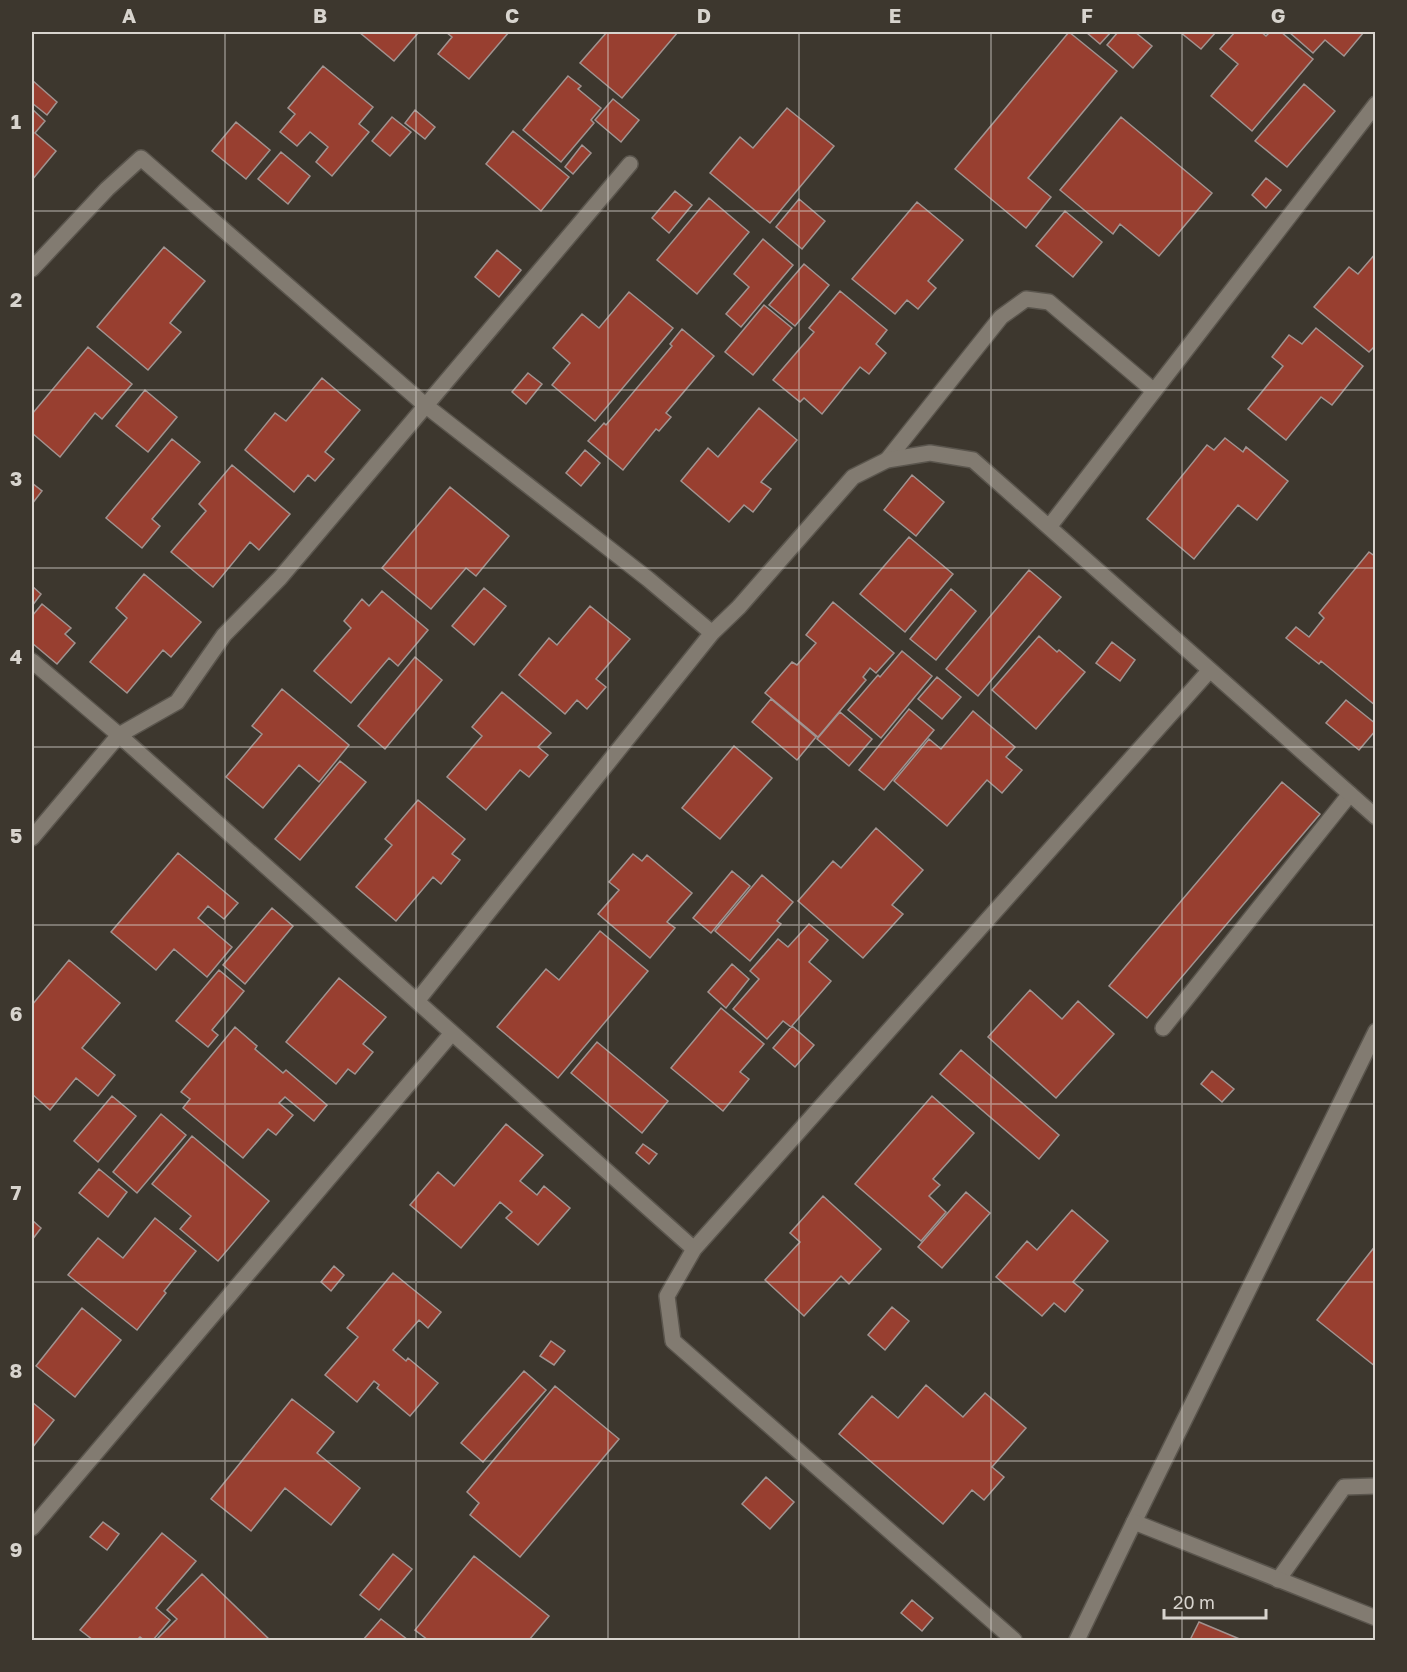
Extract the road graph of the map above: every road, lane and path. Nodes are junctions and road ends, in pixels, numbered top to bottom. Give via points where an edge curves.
1 (1376, 104) edge
2 (630, 164) dead end
3 (32, 269) edge
4 (1154, 391) junction
5 (425, 405) junction
6 (887, 460) junction
7 (1049, 527) junction
8 (712, 633) junction
9 (32, 661) edge
10 (1210, 670) junction
11 (118, 735) junction
12 (1350, 794) junction
13 (1376, 816) edge
14 (32, 838) edge
15 (417, 1001) junction
16 (1163, 1028) dead end
17 (1376, 1031) edge
18 (452, 1033) junction
19 (694, 1249) junction
20 (1376, 1486) edge
21 (1134, 1522) junction
22 (32, 1528) edge
23 (1278, 1580) junction
24 (1376, 1618) edge
25 (1014, 1641) edge
26 (1077, 1641) edge

1 - 4 street
2 - 5 street
3 - 5 street via 141,158
4 - 6 street via 1049,302 1026,299 1001,317
4 - 7 street
5 - 8 street
5 - 11 street via 280,578 224,635 177,702
6 - 7 street via 930,453 973,460
6 - 8 street via 853,477
7 - 10 street
8 - 15 street
9 - 11 street
10 - 12 street
10 - 19 street
11 - 14 street
11 - 15 street
12 - 13 street
12 - 16 street
15 - 18 street
17 - 21 street
18 - 19 street
18 - 22 street
19 - 25 street via 667,1296 673,1341
20 - 23 street via 1344,1487
21 - 23 street
21 - 26 street
23 - 24 street

